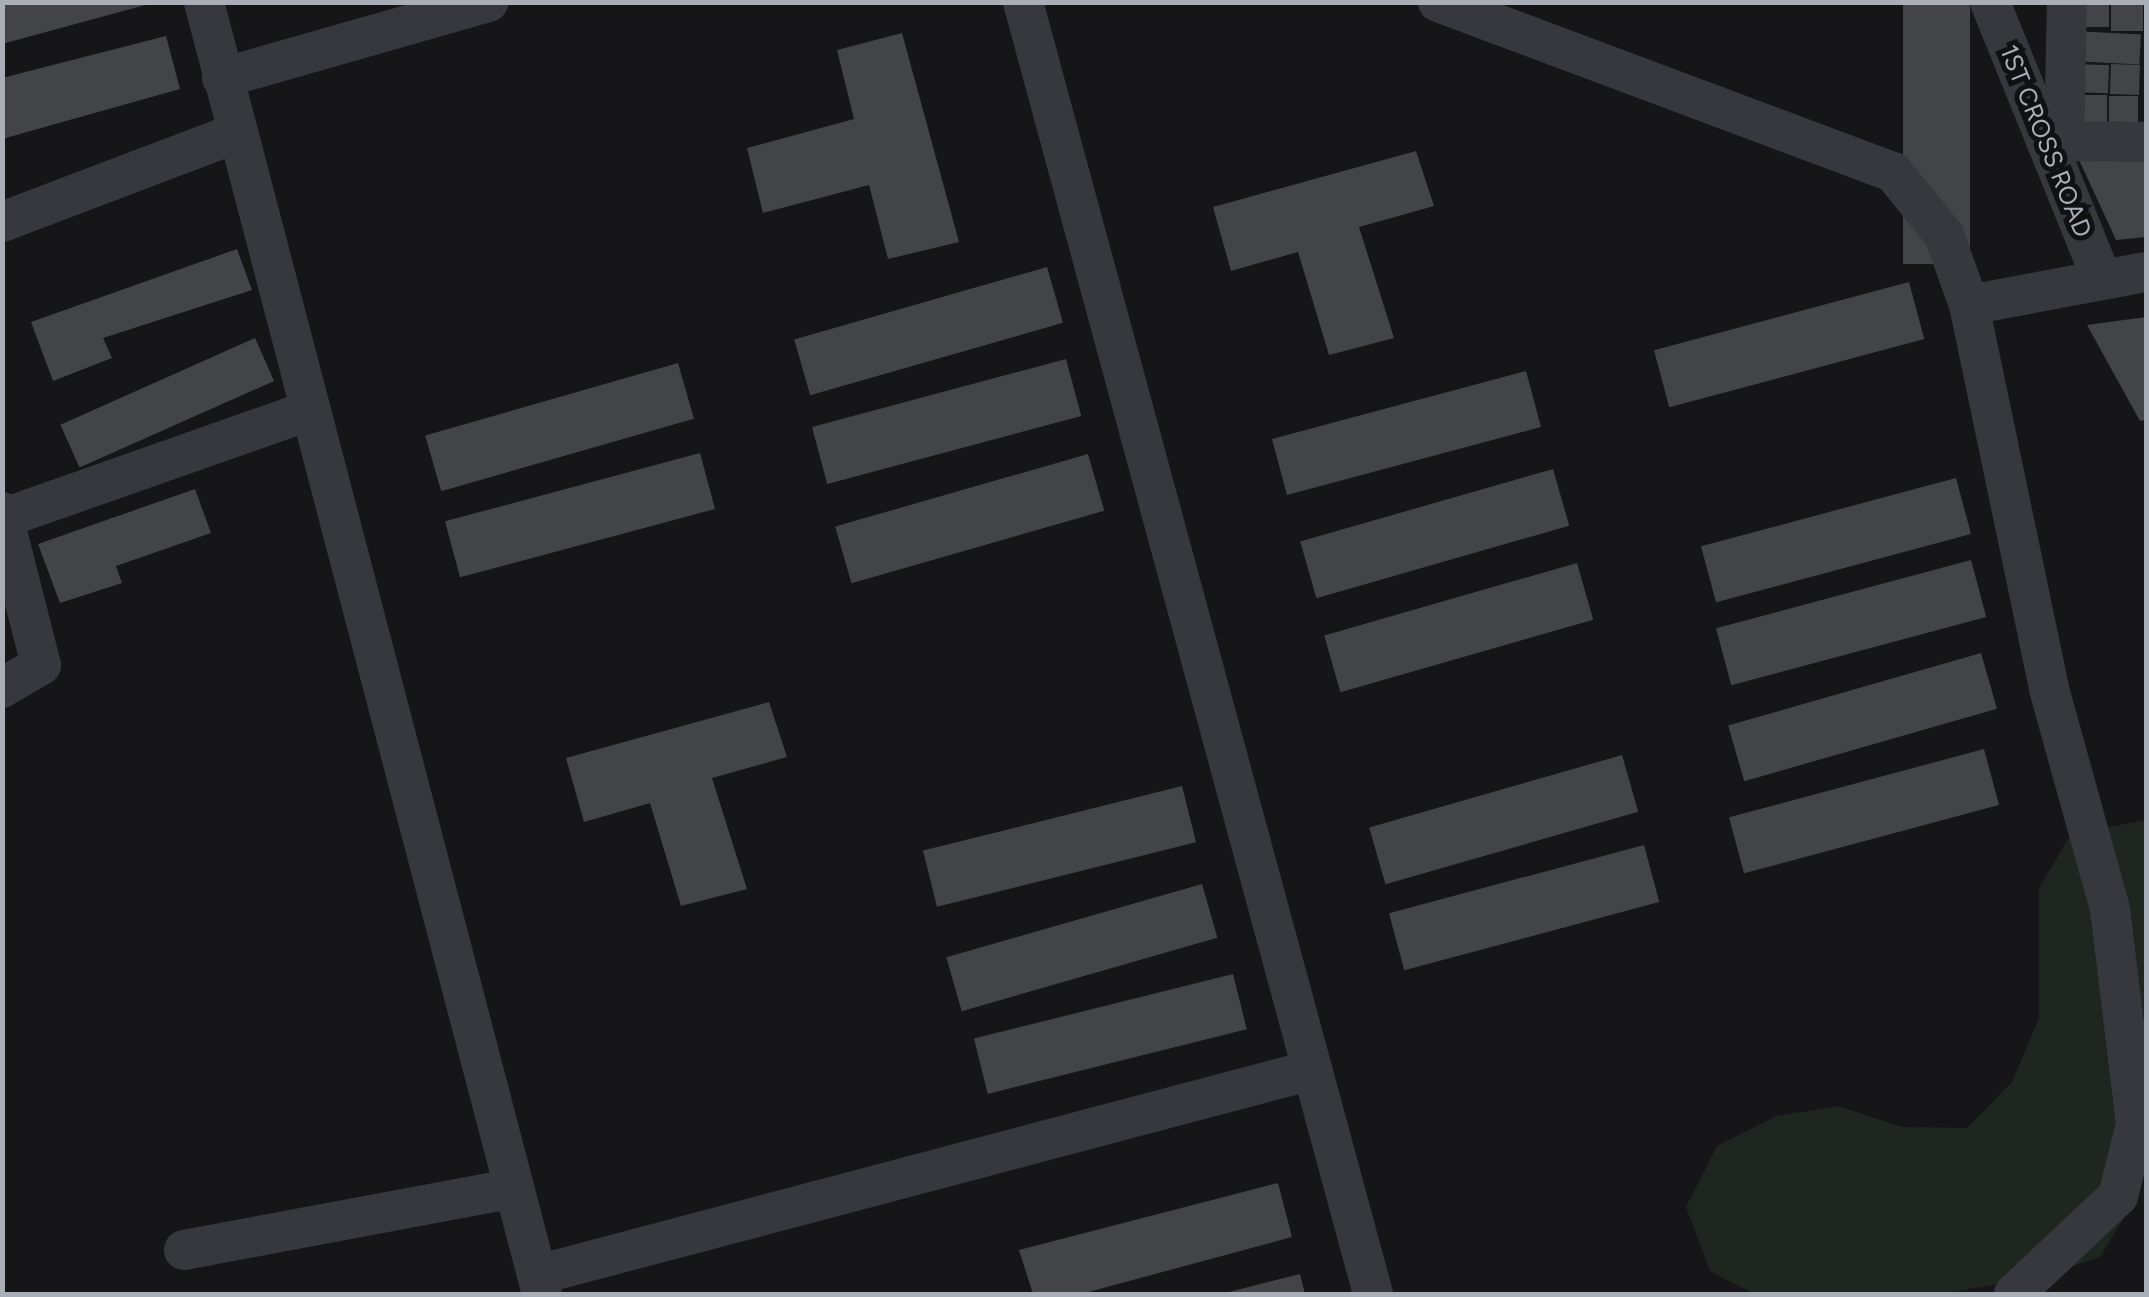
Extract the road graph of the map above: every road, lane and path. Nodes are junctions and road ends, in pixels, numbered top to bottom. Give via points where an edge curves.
1 (204, 2) edge
2 (488, 2) edge
3 (1023, 2) edge
4 (1438, 2) edge
5 (1990, 2) edge
6 (2068, 2) edge
7 (222, 78) junction
8 (234, 134) junction
9 (2055, 142) junction
10 (2146, 142) edge
11 (2, 222) edge
12 (2146, 272) edge
13 (2102, 278) junction
14 (1968, 305) junction
15 (308, 410) junction
16 (3, 515) edge
17 (2, 688) edge
18 (1312, 1070) junction
19 (514, 1188) junction
20 (184, 1250) dead end
21 (539, 1285) edge
22 (1373, 1294) edge
23 (2014, 1294) edge

1 - 7 street
2 - 7 street
3 - 18 street
4 - 14 street via 1894,172 1944,235
5 - 9 street, 1ST CROSS ROAD
6 - 9 street
7 - 8 street
8 - 11 street
8 - 15 street
9 - 10 street
9 - 13 street, 1ST CROSS ROAD
12 - 13 street
13 - 14 street
14 - 23 street via 2049,689 2110,909 2136,1124 2118,1196
15 - 16 street
15 - 19 street
16 - 17 street via 41,665
18 - 21 street
18 - 22 street
19 - 20 street
19 - 21 street

